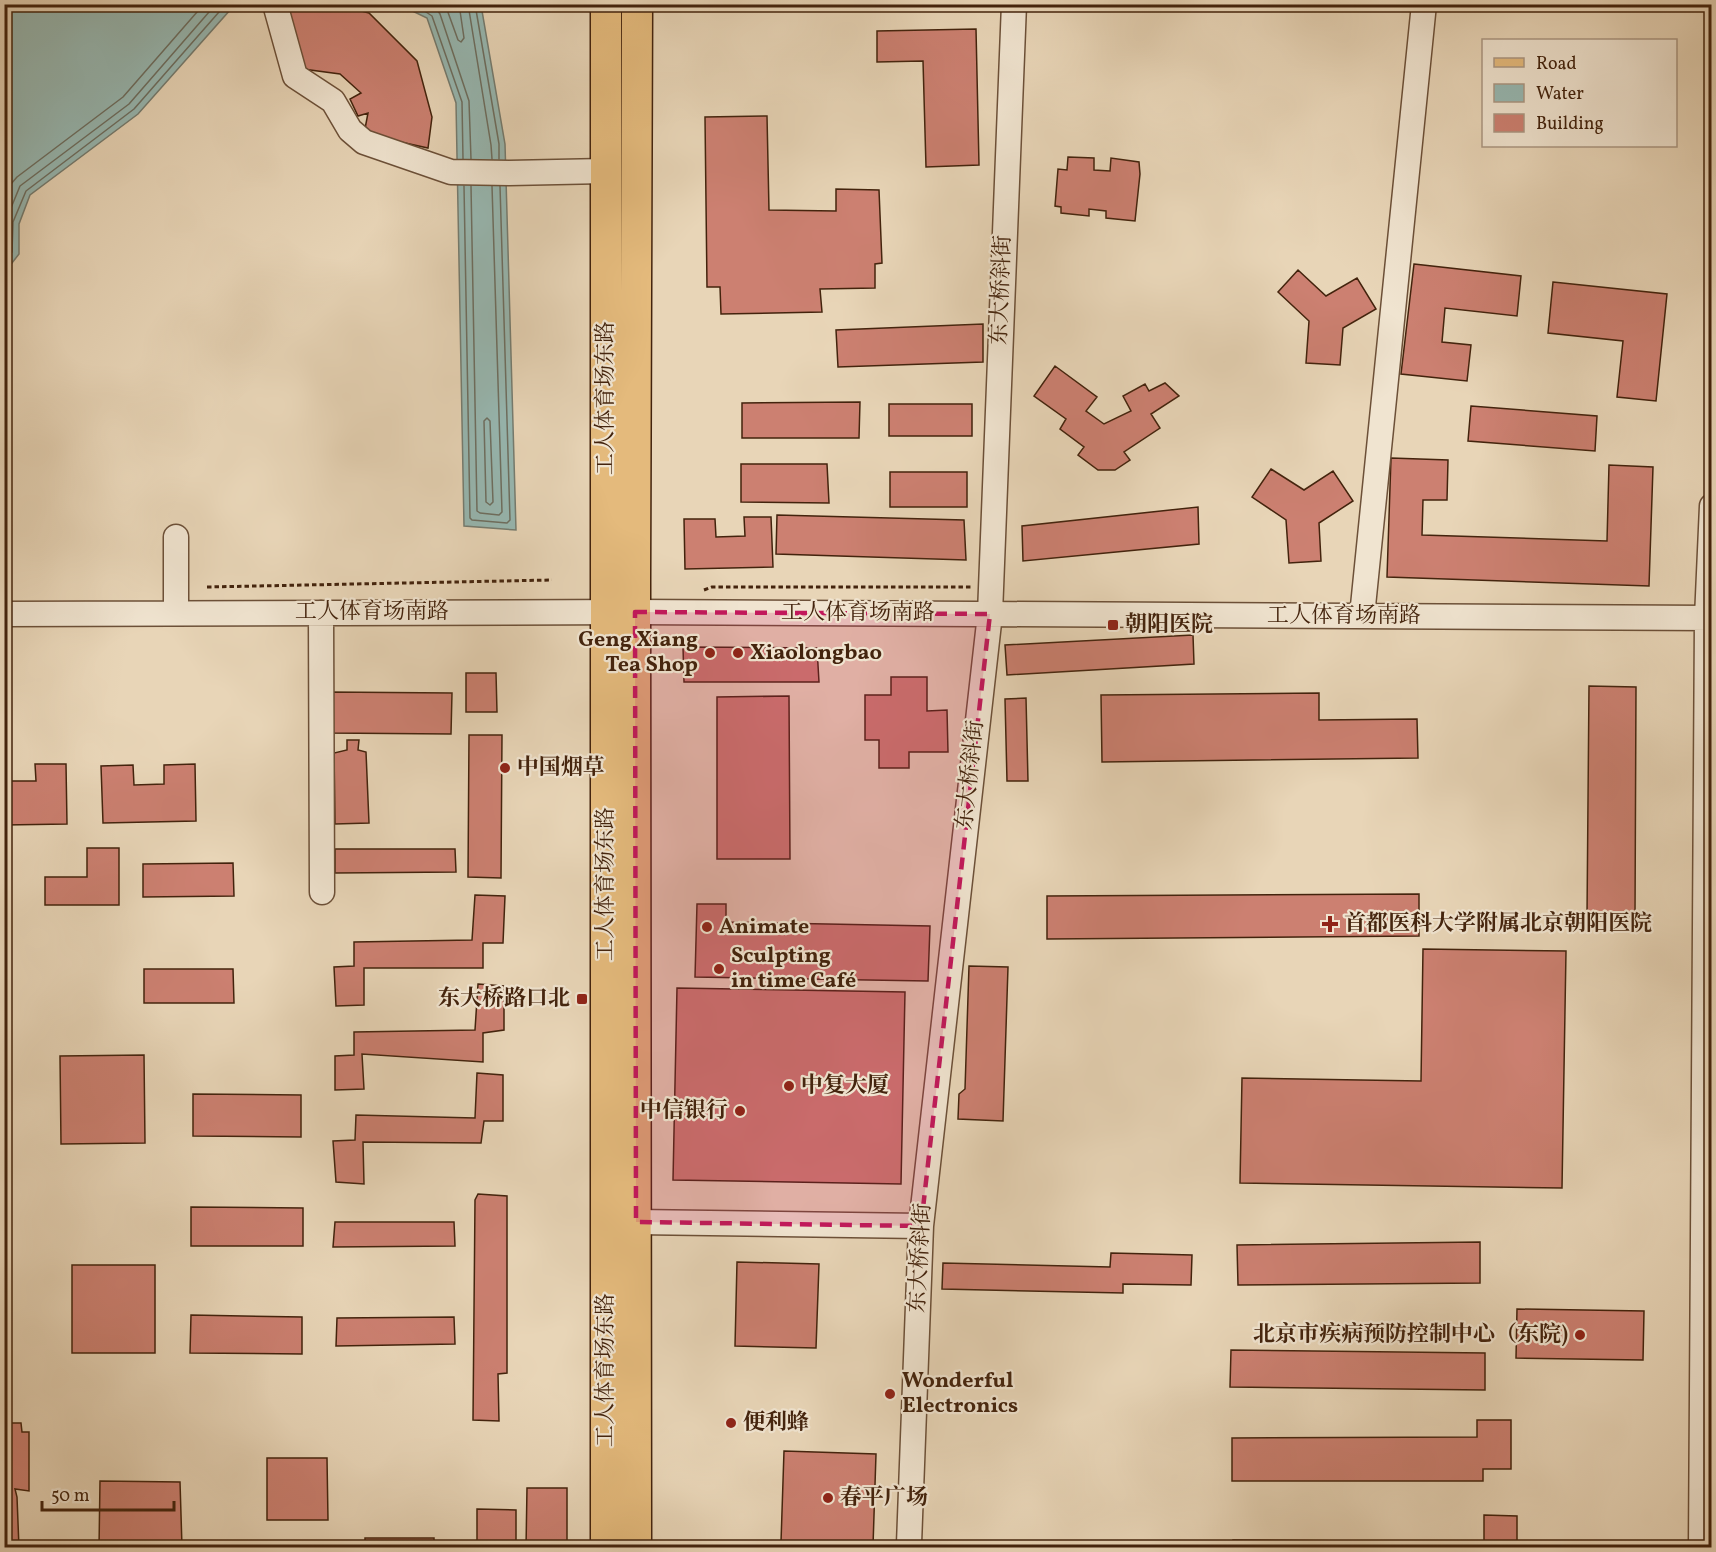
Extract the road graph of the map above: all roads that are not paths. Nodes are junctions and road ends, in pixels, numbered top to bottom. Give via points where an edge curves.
1 (275, 4) edge
2 (606, 4) edge
3 (637, 4) edge
4 (1014, 4) edge
5 (1424, 4) edge
6 (605, 171) junction
7 (1712, 506) edge
8 (176, 537) dead end
9 (321, 612) junction
10 (621, 612) junction
11 (176, 613) junction
12 (4, 614) edge
13 (990, 614) junction
14 (1362, 616) junction
15 (1709, 618) edge
16 (322, 892) dead end
17 (636, 1222) junction
18 (921, 1226) junction
19 (606, 1503) junction
20 (909, 1544) dead end
21 (587, 1548) edge
22 (606, 1548) edge
23 (636, 1548) edge
24 (1701, 1548) edge

1 - 6 street via 295,76 333,101 350,130 364,142 451,172
2 - 6 main road, 工人体育场东路
3 - 10 main road, 工人体育场东路
4 - 13 street, 东大桥斜街
5 - 14 street
6 - 10 main road, 工人体育场东路
7 - 15 street
8 - 11 street
9 - 10 street, 工人体育场南路
9 - 11 street, 工人体育场南路
9 - 16 street
10 - 13 street, 工人体育场南路
10 - 17 main road, 工人体育场东路
10 - 19 main road, 工人体育场东路
11 - 12 street, 工人体育场南路
13 - 14 street, 工人体育场南路
13 - 18 street, 东大桥斜街
14 - 15 street, 工人体育场南路
15 - 24 street
17 - 18 street
17 - 23 main road, 工人体育场东路
18 - 20 street, 东大桥斜街
19 - 21 main road via 588,1527
19 - 22 main road, 工人体育场东路

